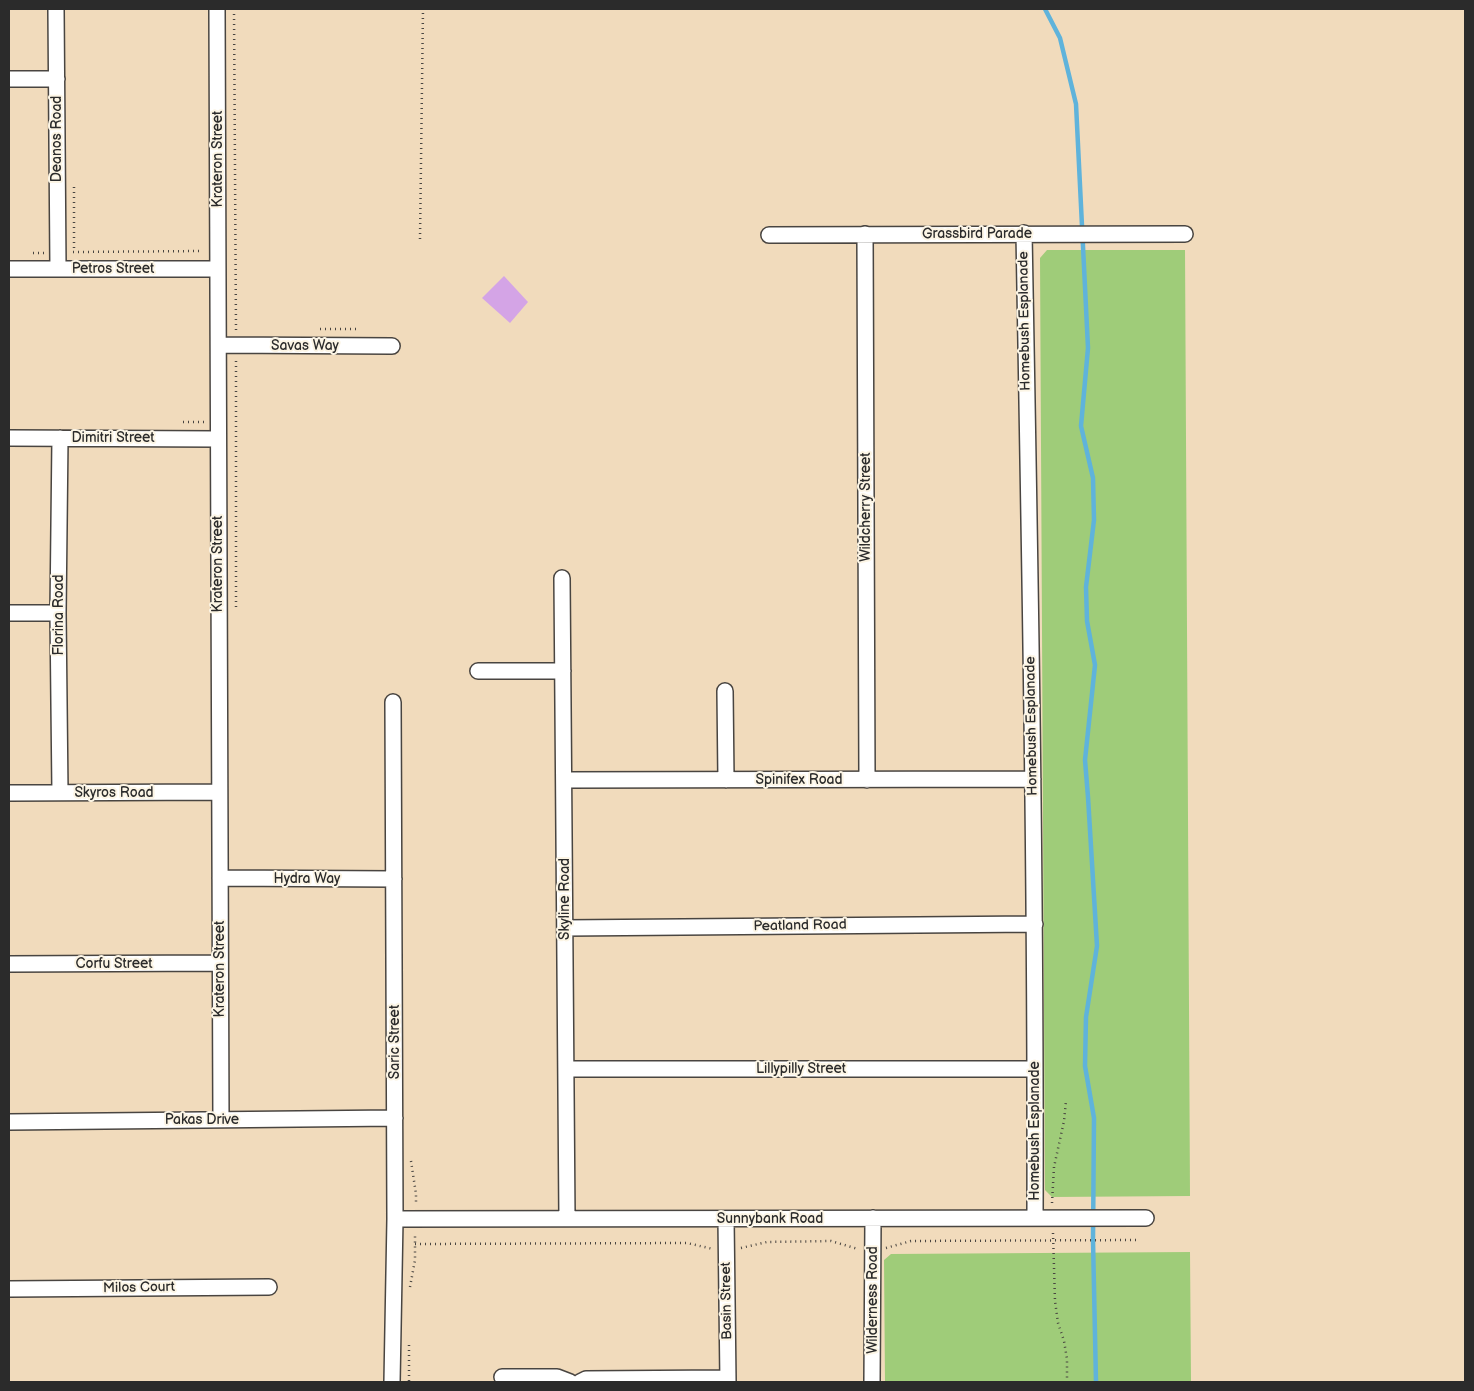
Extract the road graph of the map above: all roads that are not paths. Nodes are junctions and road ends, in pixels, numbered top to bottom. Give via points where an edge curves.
1 (56, 9) edge
2 (218, 9) edge
3 (9, 79) edge
4 (57, 79) junction
5 (769, 234) dead end
6 (865, 234) junction
7 (1024, 234) junction
8 (1185, 234) dead end
9 (9, 269) edge
10 (58, 269) junction
11 (218, 269) junction
12 (218, 346) junction
13 (392, 346) dead end
14 (9, 438) edge
15 (60, 438) junction
16 (218, 439) junction
17 (562, 578) dead end
18 (58, 613) junction
19 (9, 614) edge
20 (478, 671) dead end
21 (563, 671) junction
22 (725, 691) dead end
23 (393, 702) dead end
24 (1033, 779) junction
25 (564, 780) junction
26 (726, 780) junction
27 (867, 780) junction
28 (219, 792) junction
29 (9, 793) edge
30 (60, 793) junction
31 (220, 878) junction
32 (394, 879) junction
33 (1035, 924) junction
34 (565, 928) junction
35 (220, 963) junction
36 (9, 964) edge
37 (566, 1069) junction
38 (1035, 1069) junction
39 (395, 1118) junction
40 (221, 1120) junction
41 (9, 1122) edge
42 (873, 1218) junction
43 (1035, 1218) junction
44 (1146, 1218) dead end
45 (395, 1219) junction
46 (568, 1219) junction
47 (726, 1219) junction
48 (270, 1287) dead end
49 (9, 1289) edge
50 (502, 1377) dead end
51 (728, 1380) edge
52 (392, 1382) edge
53 (570, 1382) edge
54 (580, 1382) edge
55 (872, 1382) edge

1 - 4 street, Deanos Road
2 - 11 street, Krateron Street
3 - 4 street
4 - 10 street, Deanos Road
5 - 6 street, Grassbird Parade
6 - 7 street, Grassbird Parade
6 - 27 street, Wildcherry Street
7 - 8 street, Grassbird Parade
7 - 24 street, Homebush Esplanade
9 - 10 street, Petros Street
10 - 11 street, Petros Street
11 - 12 street, Krateron Street
12 - 13 street, Savas Way
12 - 16 street, Krateron Street
14 - 15 street, Dimitri Street
15 - 16 street, Dimitri Street
15 - 18 street, Florina Road
16 - 28 street, Krateron Street
17 - 21 street, Skyline Road
18 - 19 street
18 - 30 street, Florina Road
20 - 21 street
21 - 25 street, Skyline Road
22 - 26 street
23 - 32 street, Saric Street
24 - 27 street, Spinifex Road
24 - 33 street, Homebush Esplanade
25 - 26 street, Spinifex Road
25 - 34 street, Skyline Road
26 - 27 street, Spinifex Road
28 - 30 street, Skyros Road
28 - 31 street, Krateron Street
29 - 30 street, Skyros Road
31 - 32 street, Hydra Way
31 - 35 street, Krateron Street
32 - 39 street, Saric Street
33 - 34 street, Peatland Road
33 - 38 street, Homebush Esplanade
34 - 37 street, Skyline Road
35 - 36 street, Corfu Street
35 - 40 street, Krateron Street
37 - 38 street, Lillypilly Street
37 - 46 street, Skyline Road
38 - 43 street, Homebush Esplanade
39 - 40 street, Pakas Drive
39 - 45 street, Saric Street
40 - 41 street, Pakas Drive
42 - 43 street, Sunnybank Road
42 - 47 street, Sunnybank Road
42 - 55 street, Wilderness Road
43 - 44 street, Sunnybank Road
45 - 46 street, Sunnybank Road
45 - 52 street, Saric Street
46 - 47 street, Sunnybank Road
47 - 51 street, Basin Street
48 - 49 street, Milos Court
50 - 53 street via 557,1377
51 - 54 street via 586,1379

